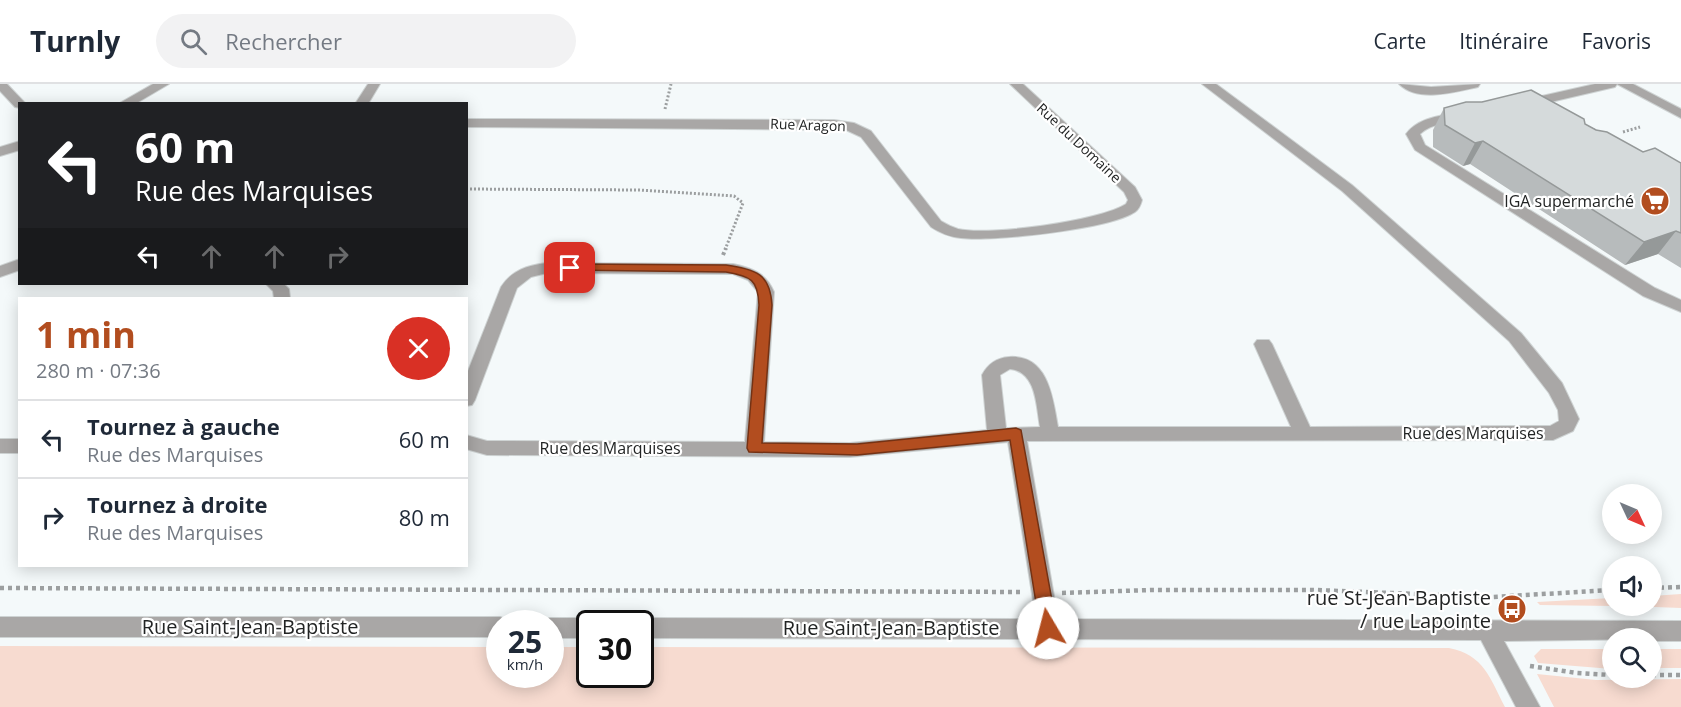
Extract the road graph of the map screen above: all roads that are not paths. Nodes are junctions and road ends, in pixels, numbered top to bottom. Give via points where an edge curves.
1 (0, 84) edge
2 (163, 84) edge
3 (374, 84) edge
4 (1208, 84) edge
5 (1405, 84) edge
6 (1474, 84) edge
7 (1611, 84) edge
8 (1623, 84) edge
9 (1022, 85) edge
10 (18, 102) edge
11 (128, 102) edge
12 (362, 102) edge
13 (1509, 106) edge
14 (1478, 113) edge
15 (1681, 114) edge
16 (468, 123) edge
17 (18, 146) edge
18 (0, 152) edge
19 (1133, 206) joint
20 (18, 265) edge
21 (0, 272) edge
22 (1681, 308) edge
23 (1263, 344) dead end
24 (468, 395) edge
25 (1007, 434) junction
26 (1050, 434) junction
27 (1303, 434) junction
28 (468, 443) edge
29 (0, 446) edge
30 (18, 446) edge
31 (754, 448) junction
32 (0, 627) edge
33 (486, 627) edge
34 (654, 628) edge
35 (1048, 628) junction
36 (1487, 630) junction
37 (1681, 631) edge
38 (1528, 707) edge

1 - 10 street
2 - 11 street
3 - 12 street
4 - 27 street, Rue des Marquises via 1347,188 1515,337 1565,404 1570,419 1558,432 1539,434
5 - 6 street via 1437,92
7 - 13 street
8 - 15 street
9 - 19 street, Rue du Domaine via 1130,190
14 - 22 street via 1427,123 1413,134 1420,147 1649,292
16 - 19 street, Rue Aragon via 834,124 854,128 868,136 936,224 961,234 1054,227 1119,213
17 - 18 street
20 - 21 street
23 - 27 street
24 - 31 street via 509,287 523,273 547,268 739,270 750,274 766,292
25 - 26 street, Rue des Marquises
25 - 26 street via 991,375 996,368 1010,363 1026,366 1037,376
25 - 31 street, Rue des Marquises via 857,449
25 - 35 street
26 - 27 street, Rue des Marquises
28 - 31 street, Rue des Marquises via 487,448
29 - 30 street
32 - 33 street, Rue Saint-Jean-Baptiste
34 - 35 street, Rue Saint-Jean-Baptiste
35 - 36 street, Rue Saint-Jean-Baptiste
36 - 37 street, Rue Saint-Jean-Baptiste
36 - 38 street

